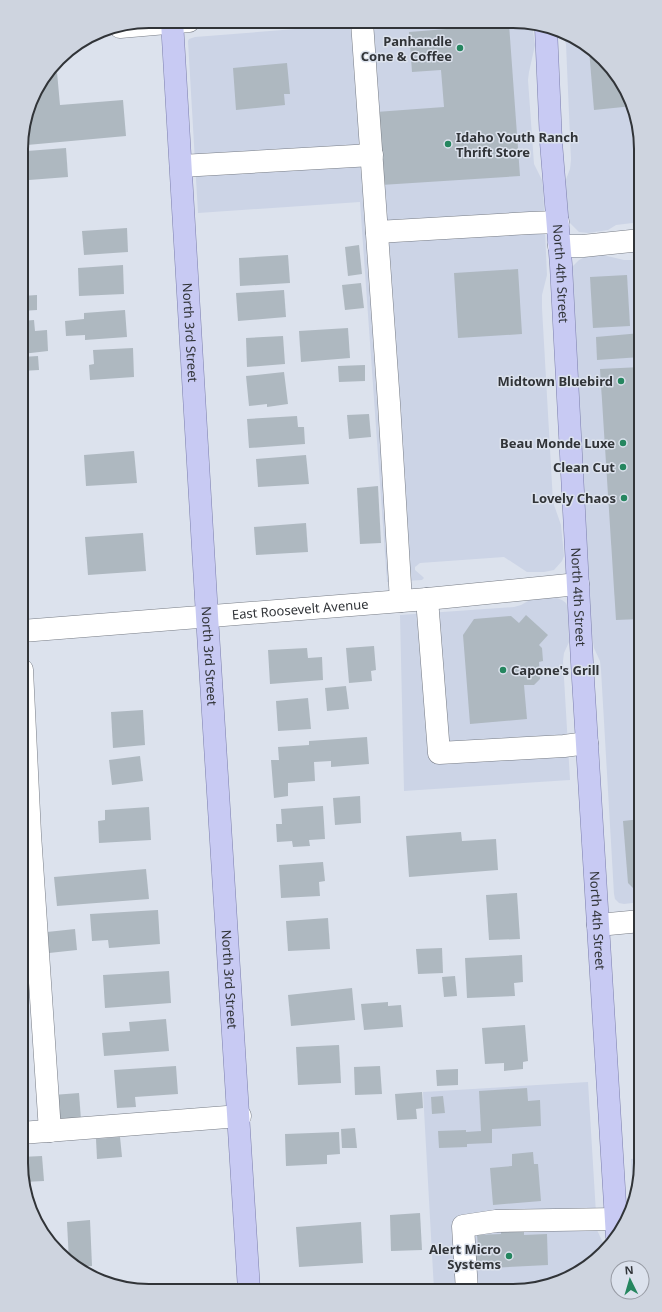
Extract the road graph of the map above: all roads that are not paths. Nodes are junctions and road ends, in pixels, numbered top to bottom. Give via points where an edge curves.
1 (178, 28) edge
2 (362, 28) edge
3 (546, 33) edge
4 (372, 155) junction
5 (181, 166) junction
6 (558, 222) junction
7 (377, 232) junction
8 (634, 241) edge
9 (559, 246) junction
10 (578, 584) junction
11 (427, 599) junction
12 (401, 601) junction
13 (208, 616) junction
14 (28, 631) edge
15 (587, 743) junction
16 (28, 787) edge
17 (634, 922) edge
18 (598, 925) junction
19 (240, 1116) junction
20 (50, 1131) junction
21 (28, 1133) edge
22 (616, 1227) edge
23 (616, 1228) edge
24 (250, 1284) edge
25 (467, 1284) edge

1 - 5 main road, North 3rd Street
2 - 4 street
3 - 6 main road, North 4th Street
4 - 5 street
4 - 7 street
5 - 13 main road, North 3rd Street
6 - 7 street
6 - 9 main road, North 4th Street
7 - 12 street
8 - 9 street
9 - 10 main road, North 4th Street
10 - 11 street, East Roosevelt Avenue
10 - 15 main road, North 4th Street
11 - 12 street, East Roosevelt Avenue
11 - 15 street via 439,753
12 - 13 street, East Roosevelt Avenue
13 - 14 street, East Roosevelt Avenue
13 - 19 main road, North 3rd Street
15 - 18 main road, North 4th Street
16 - 20 street
17 - 18 street
18 - 22 main road, North 4th Street
19 - 20 street
19 - 24 main road, North 3rd Street
20 - 21 street
23 - 25 street via 496,1221 463,1226

